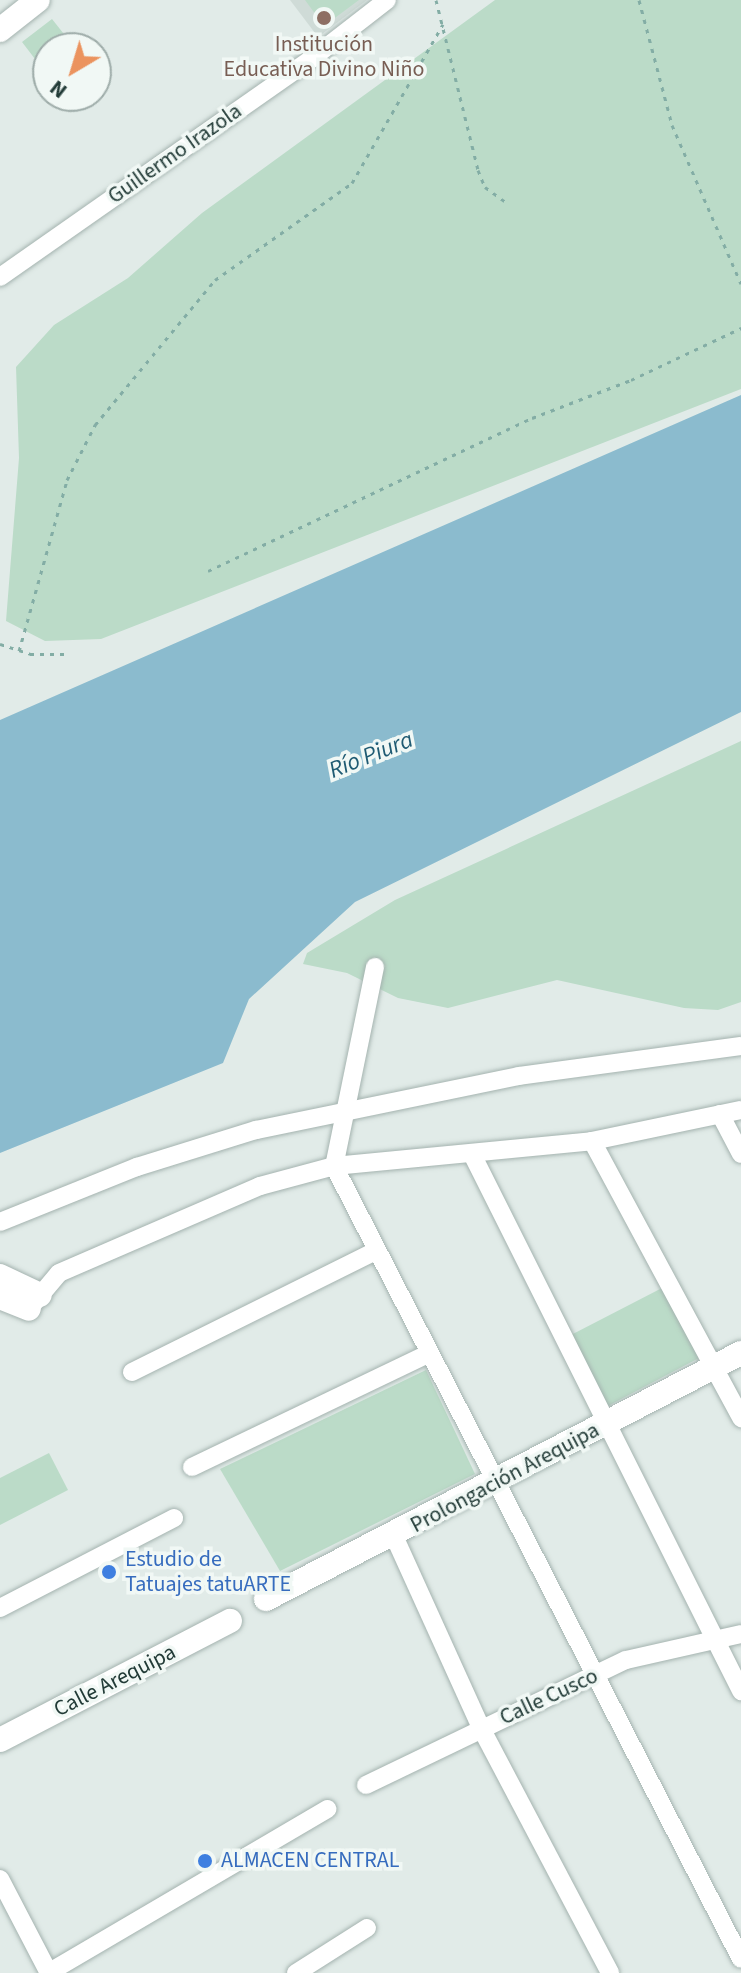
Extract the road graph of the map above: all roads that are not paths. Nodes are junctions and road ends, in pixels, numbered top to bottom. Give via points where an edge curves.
1 (38, 0) edge
2 (387, 0) edge
3 (0, 30) edge
4 (0, 277) edge
5 (375, 967) dead end
6 (741, 1046) edge
7 (344, 1109) junction
8 (741, 1110) edge
9 (720, 1114) junction
10 (592, 1141) junction
11 (472, 1154) junction
12 (741, 1154) edge
13 (334, 1166) junction
14 (0, 1222) edge
15 (376, 1251) junction
16 (0, 1276) edge
17 (0, 1297) edge
18 (35, 1302) junction
19 (741, 1353) edge
20 (428, 1354) junction
21 (717, 1366) junction
22 (132, 1372) dead end
23 (741, 1418) edge
24 (605, 1425) junction
25 (192, 1467) dead end
26 (493, 1486) junction
27 (174, 1518) dead end
28 (394, 1536) junction
29 (266, 1599) dead end
30 (0, 1608) edge
31 (230, 1621) dead end
32 (741, 1634) edge
33 (714, 1640) junction
34 (596, 1674) junction
35 (741, 1691) edge
36 (481, 1728) junction
37 (0, 1740) edge
38 (366, 1785) dead end
39 (328, 1809) dead end
40 (0, 1879) edge
41 (367, 1928) dead end
42 (741, 1959) edge
43 (48, 1973) edge
44 (296, 1973) edge
45 (610, 1973) edge

1 - 3 street
2 - 4 street, Guillermo Irazola
5 - 7 street
6 - 7 street via 519,1076
7 - 13 street
7 - 14 street via 137,1167
8 - 9 street
9 - 10 street
9 - 12 street
10 - 11 street
10 - 21 street
11 - 13 street
11 - 24 street
13 - 15 street
13 - 18 street via 203,1208 59,1273
15 - 20 street
15 - 22 street
16 - 18 street
17 - 18 street
19 - 21 street, Prolongación Arequipa
20 - 25 street
20 - 26 street
21 - 23 street
21 - 24 street, Prolongación Arequipa
24 - 26 street, Prolongación Arequipa
24 - 33 street
26 - 28 street, Prolongación Arequipa
26 - 34 street
27 - 30 street
28 - 29 street, Prolongación Arequipa
28 - 36 street
31 - 37 street, Calle Arequipa
32 - 33 street, Calle Cusco
33 - 34 street, Calle Cusco via 626,1660
33 - 35 street
34 - 36 street, Calle Cusco
34 - 42 street
36 - 38 street, Calle Cusco
36 - 45 street
39 - 43 street
40 - 43 street
41 - 44 street

